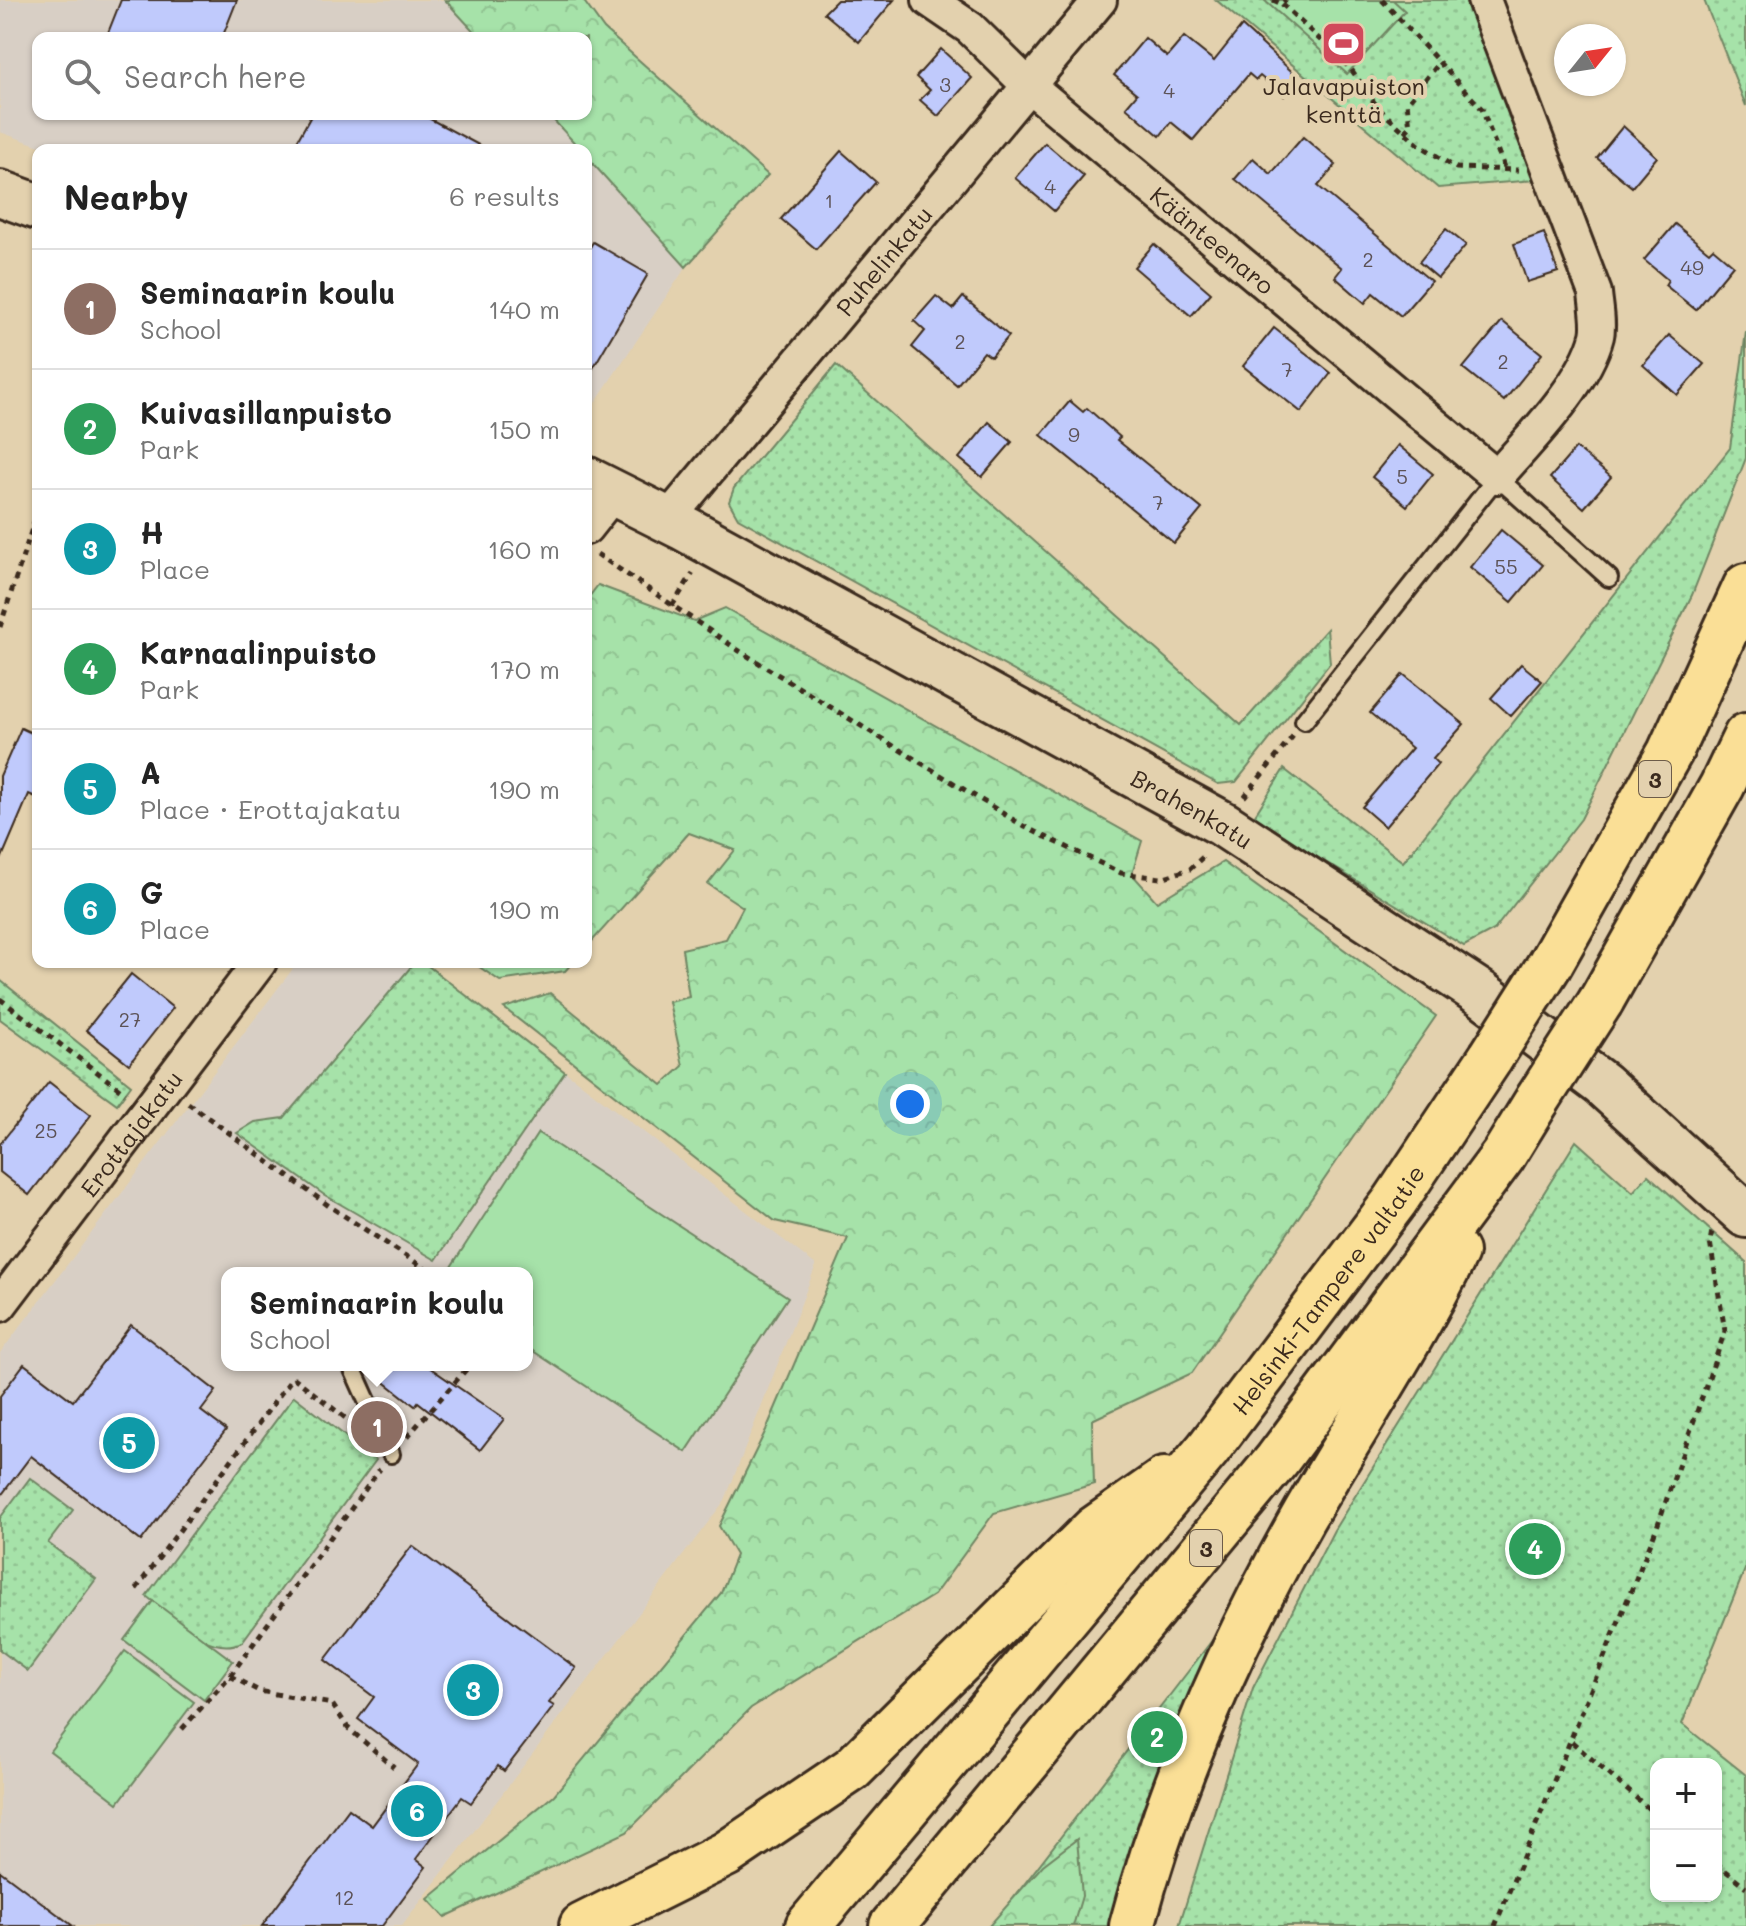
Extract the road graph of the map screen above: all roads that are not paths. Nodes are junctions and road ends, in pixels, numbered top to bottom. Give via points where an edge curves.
1 (929, 0) edge
2 (1100, 0) edge
3 (1484, 0) edge
4 (1028, 85) junction
5 (0, 193) edge
6 (32, 205) edge
7 (1497, 477) junction
8 (599, 486) edge
9 (592, 509) edge
10 (667, 520) junction
11 (1609, 578) dead end
12 (1746, 586) edge
13 (1304, 721) road end
14 (1746, 736) edge
15 (255, 968) edge
16 (1503, 1156) junction
17 (1737, 1213) edge
18 (0, 1305) edge
19 (354, 1371) edge
20 (1208, 1449) junction
21 (391, 1454) road end
22 (582, 1926) edge
23 (808, 1926) edge
24 (892, 1926) edge
25 (1132, 1926) edge

1 - 4 street, Käänteenaro via 970,28
2 - 4 street, Puhelinkatu
3 - 7 street via 1595,293 1598,335 1557,405
4 - 7 street, Käänteenaro
4 - 10 street, Puhelinkatu
5 - 6 main road
7 - 11 lane
7 - 13 lane
8 - 9 street
8 - 10 main road, Brahenkatu
10 - 17 main road, Brahenkatu via 1482,994 1602,1084
12 - 20 highway, Helsinki-Tampere valtatie / 3, bridge via 1670,752 1550,964 1395,1201
14 - 16 highway, 3, bridge via 1601,1001
15 - 18 street, Erottajakatu
16 - 24 highway, 3 via 1277,1460
16 - 25 highway via 1429,1309 1300,1523 1229,1659 1188,1753
19 - 21 lane
20 - 22 highway via 1094,1529 852,1769 726,1854
20 - 23 highway, Helsinki-Tampere valtatie / 3

